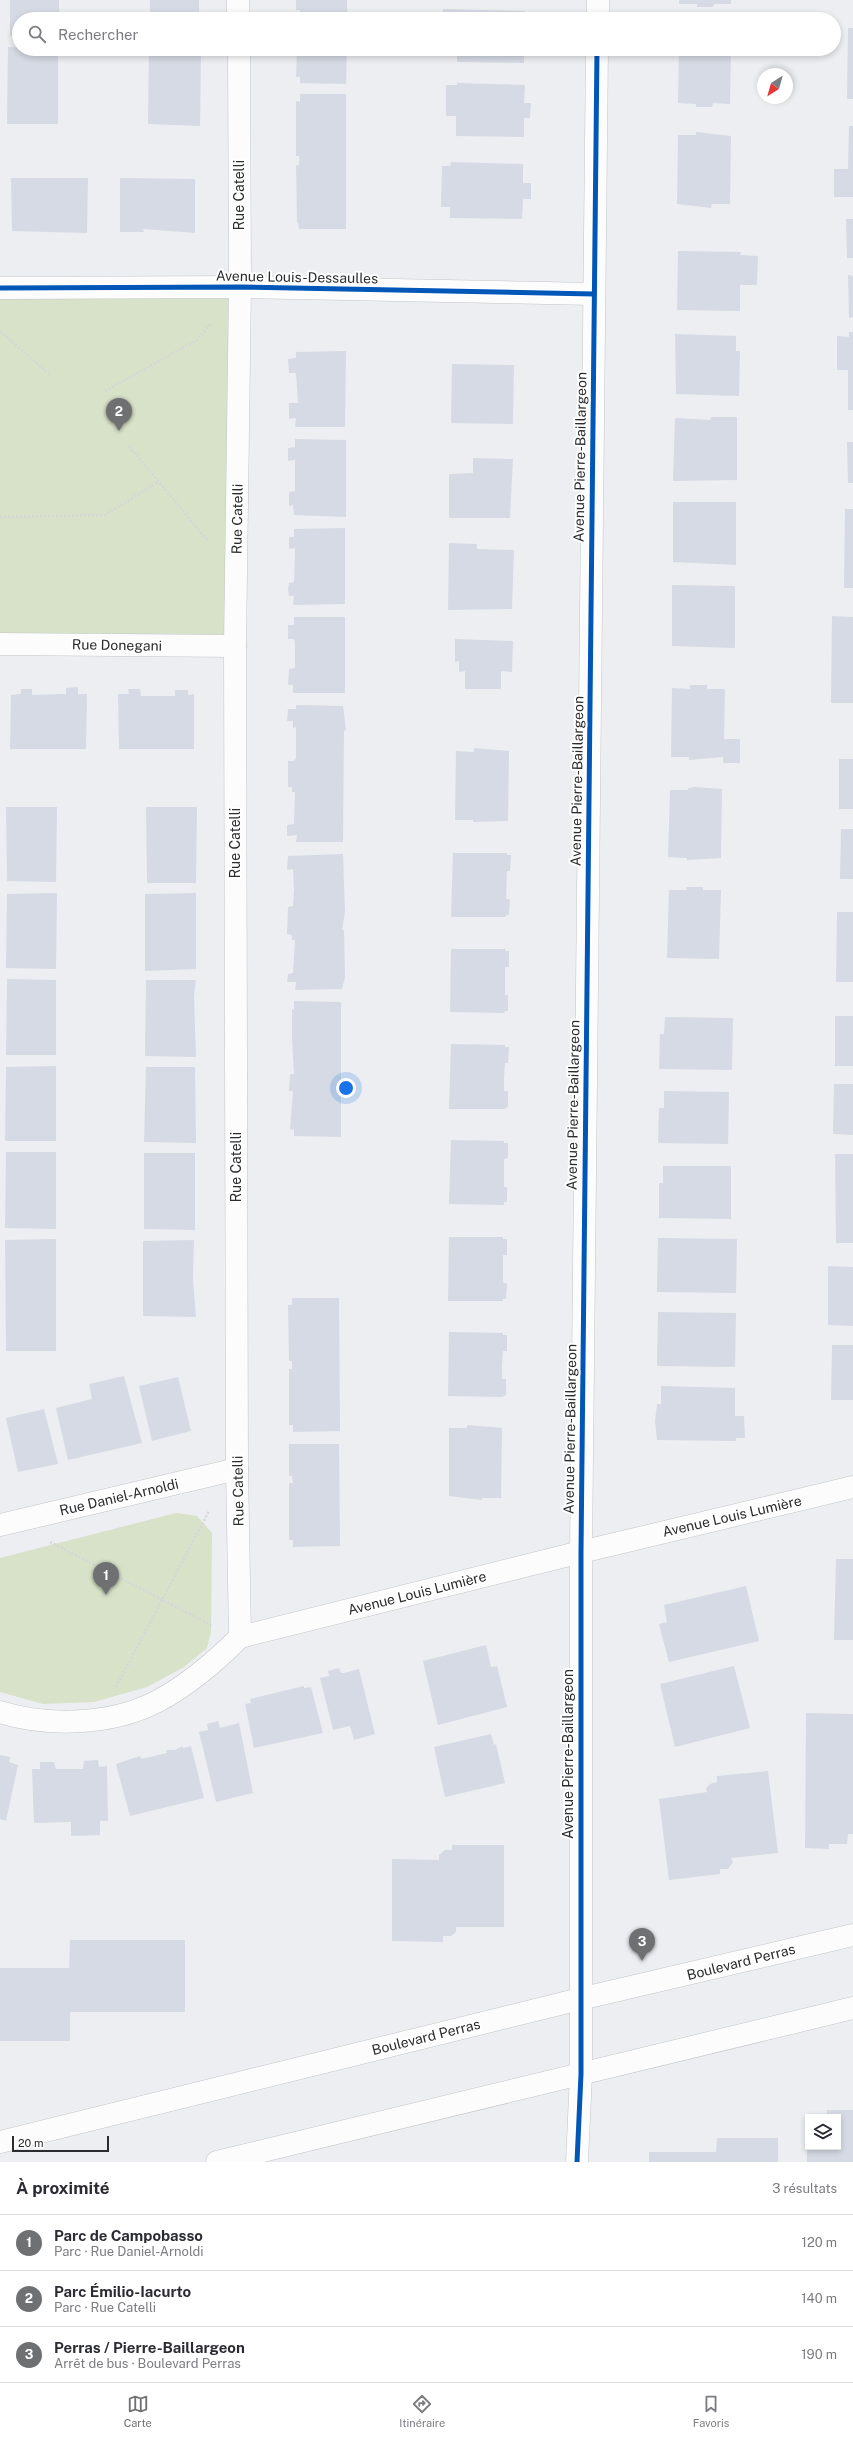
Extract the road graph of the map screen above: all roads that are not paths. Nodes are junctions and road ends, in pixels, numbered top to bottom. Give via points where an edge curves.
1 (238, 0) edge
2 (598, 0) edge
3 (238, 12) edge
4 (598, 12) edge
5 (239, 56) edge
6 (597, 56) edge
7 (240, 287) junction
8 (0, 288) edge
9 (594, 294) junction
10 (0, 644) edge
11 (235, 646) junction
12 (237, 1469) junction
13 (853, 1487) edge
14 (6, 1524) edge
15 (581, 1552) junction
16 (239, 1638) junction
17 (0, 1712) edge
18 (853, 1935) edge
19 (580, 1999) junction
20 (853, 2008) edge
21 (580, 2074) junction
22 (0, 2142) edge
23 (217, 2162) edge
24 (577, 2162) edge

1 - 3 street
2 - 4 street
5 - 7 street, Rue Catelli
6 - 9 street, Avenue Pierre-Baillargeon
7 - 8 street, Avenue Louis-Dessaulles
7 - 9 street, Avenue Louis-Dessaulles
7 - 11 street, Rue Catelli
9 - 15 street, Avenue Pierre-Baillargeon
10 - 11 street, Rue Donegani
11 - 12 street, Rue Catelli
12 - 14 street, Rue Daniel-Arnoldi
12 - 16 street, Rue Catelli
13 - 15 street, Avenue Louis Lumière
15 - 16 street, Avenue Louis Lumière
15 - 19 street, Avenue Pierre-Baillargeon
16 - 17 street, Avenue Louis Lumière via 201,1673 155,1703 109,1718 66,1722
18 - 19 street, Boulevard Perras
19 - 21 street, Avenue Pierre-Baillargeon
19 - 22 street, Boulevard Perras
20 - 21 street
21 - 23 street
21 - 24 street, Avenue Pierre-Baillargeon

